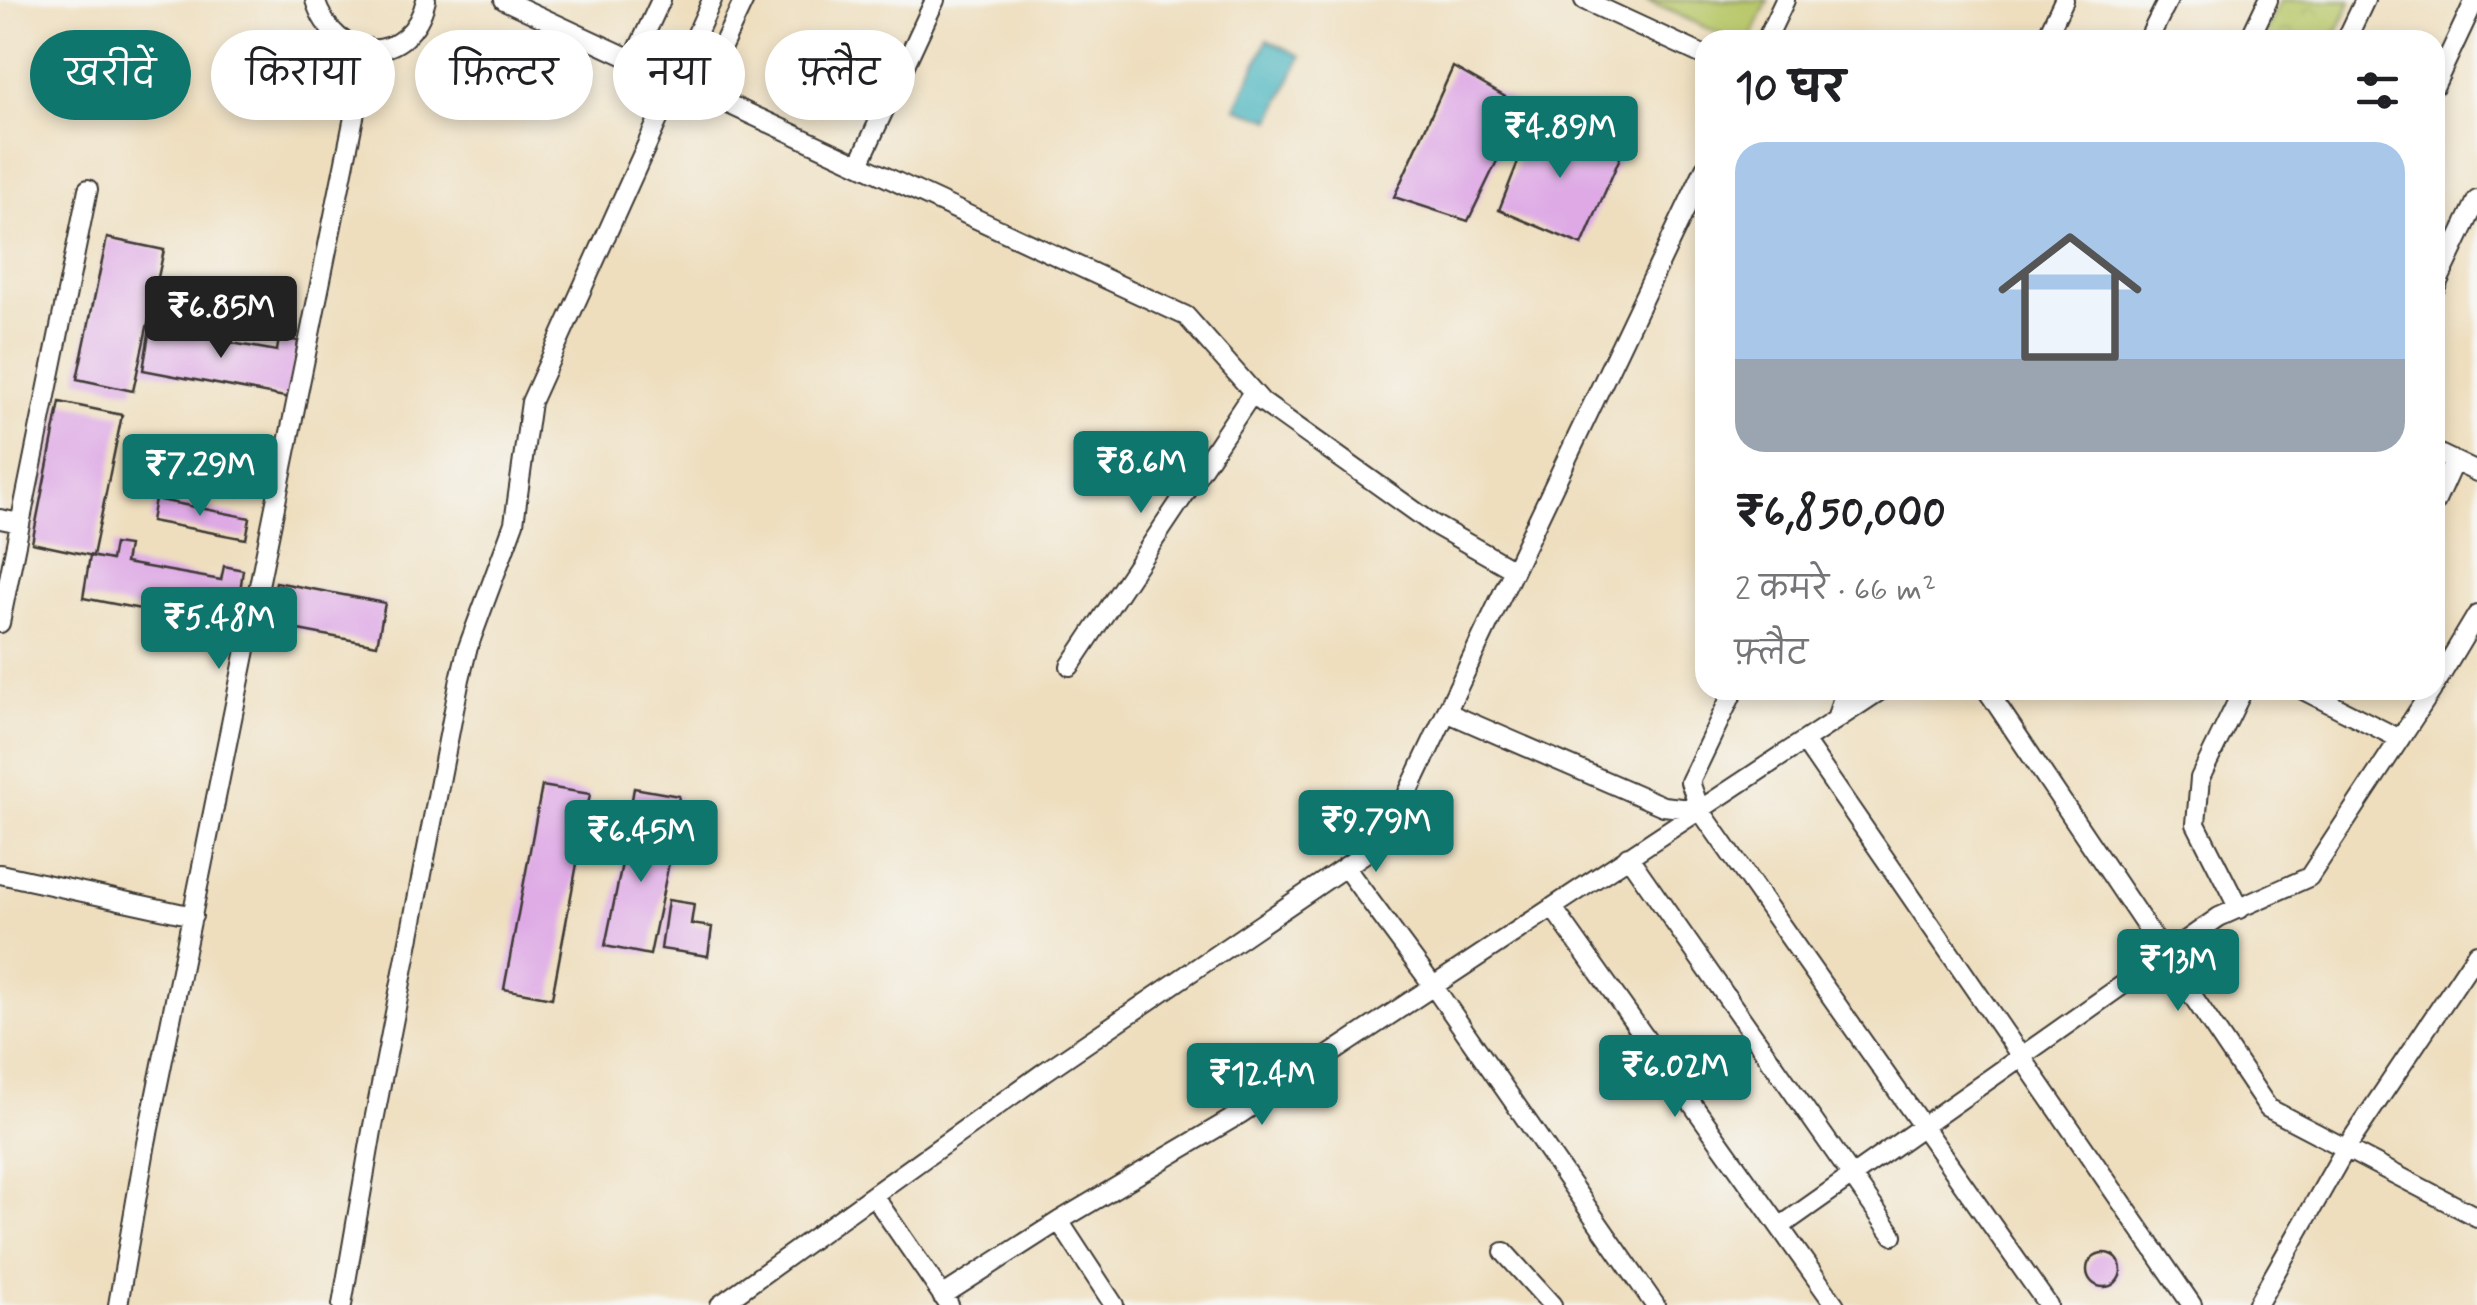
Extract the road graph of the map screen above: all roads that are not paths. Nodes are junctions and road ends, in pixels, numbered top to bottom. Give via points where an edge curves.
1 (312, 0) edge
2 (426, 0) edge
3 (504, 0) edge
4 (661, 0) edge
5 (712, 0) edge
6 (744, 0) edge
7 (935, 0) edge
8 (1584, 0) edge
9 (1785, 0) edge
10 (2064, 0) edge
11 (2168, 0) edge
12 (2268, 0) edge
13 (2366, 0) edge
14 (2475, 0) edge
15 (329, 30) edge
16 (647, 30) edge
17 (698, 30) edge
18 (730, 30) edge
19 (1771, 30) edge
20 (2050, 30) edge
21 (2153, 30) edge
22 (2254, 30) edge
23 (2351, 30) edge
24 (395, 43) edge
25 (613, 51) edge
26 (1695, 51) edge
27 (2445, 64) edge
28 (745, 111) edge
29 (353, 120) edge
30 (657, 120) edge
31 (859, 164) junction
32 (88, 189) dead end
33 (1695, 189) edge
34 (2477, 200) edge
35 (2445, 267) edge
36 (1253, 392) junction
37 (2445, 457) edge
38 (2454, 461) junction
39 (2477, 472) edge
40 (2445, 481) edge
41 (0, 519) edge
42 (20, 523) junction
43 (1514, 570) junction
44 (2477, 615) edge
45 (0, 623) edge
46 (1070, 666) dead end
47 (2445, 668) edge
48 (1729, 700) edge
49 (1842, 700) edge
50 (1866, 700) edge
51 (1993, 700) edge
52 (2237, 700) edge
53 (2324, 700) edge
54 (2348, 700) edge
55 (2425, 700) edge
56 (2343, 710) junction
57 (1446, 712) junction
58 (1836, 720) junction
59 (2400, 738) junction
60 (1804, 741) junction
61 (1700, 810) junction
62 (1628, 856) junction
63 (1344, 867) junction
64 (0, 874) edge
65 (1553, 908) junction
66 (2239, 908) junction
67 (193, 916) junction
68 (2477, 952) edge
69 (2167, 954) junction
70 (1434, 987) junction
71 (2021, 1056) junction
72 (1922, 1126) junction
73 (2346, 1148) junction
74 (1853, 1175) junction
75 (873, 1195) junction
76 (2477, 1217) edge
77 (1059, 1221) junction
78 (1781, 1226) junction
79 (1893, 1235) dead end
80 (1504, 1252) dead end
81 (945, 1300) edge
82 (118, 1305) edge
83 (342, 1305) edge
84 (720, 1305) edge
85 (1114, 1305) edge
86 (1552, 1305) edge
87 (1656, 1305) edge
88 (1835, 1305) edge
89 (2048, 1305) edge
90 (2192, 1305) edge
91 (2256, 1305) edge

1 - 15 street
2 - 24 street via 415,28
3 - 25 street
4 - 16 street
5 - 17 street
6 - 18 street
7 - 31 street
8 - 26 street
9 - 19 street
10 - 20 street
11 - 21 street
12 - 22 street
13 - 23 street
14 - 27 street
28 - 31 street
29 - 67 street
30 - 83 street via 531,402 514,523 466,650
31 - 36 street via 1186,316
32 - 42 street
33 - 43 street
34 - 35 street
36 - 43 street via 1433,524
36 - 46 street
37 - 38 street
38 - 39 street
38 - 40 street
41 - 42 street
42 - 45 street
43 - 57 street
44 - 47 street
48 - 61 street via 1690,782
49 - 58 street
50 - 58 street
51 - 69 street
52 - 66 street via 2200,778 2196,824
53 - 56 street
54 - 56 street
55 - 59 street
56 - 59 street
57 - 61 street via 1663,806
57 - 63 street via 1386,839
58 - 60 street
59 - 66 street via 2309,877
60 - 61 street
60 - 71 street
61 - 62 street
61 - 72 street
62 - 65 street
62 - 74 street
63 - 70 street
63 - 75 street
64 - 67 street
65 - 70 street
65 - 78 street
66 - 69 street
67 - 82 street
68 - 73 street
69 - 71 street
69 - 73 street via 2268,1108
70 - 77 street via 1240,1114
70 - 87 street
71 - 72 street
71 - 90 street
72 - 74 street
72 - 89 street
73 - 76 street
73 - 91 street
74 - 78 street
74 - 79 street
75 - 81 street
75 - 84 street
77 - 81 street
77 - 85 street
78 - 88 street
80 - 86 street

